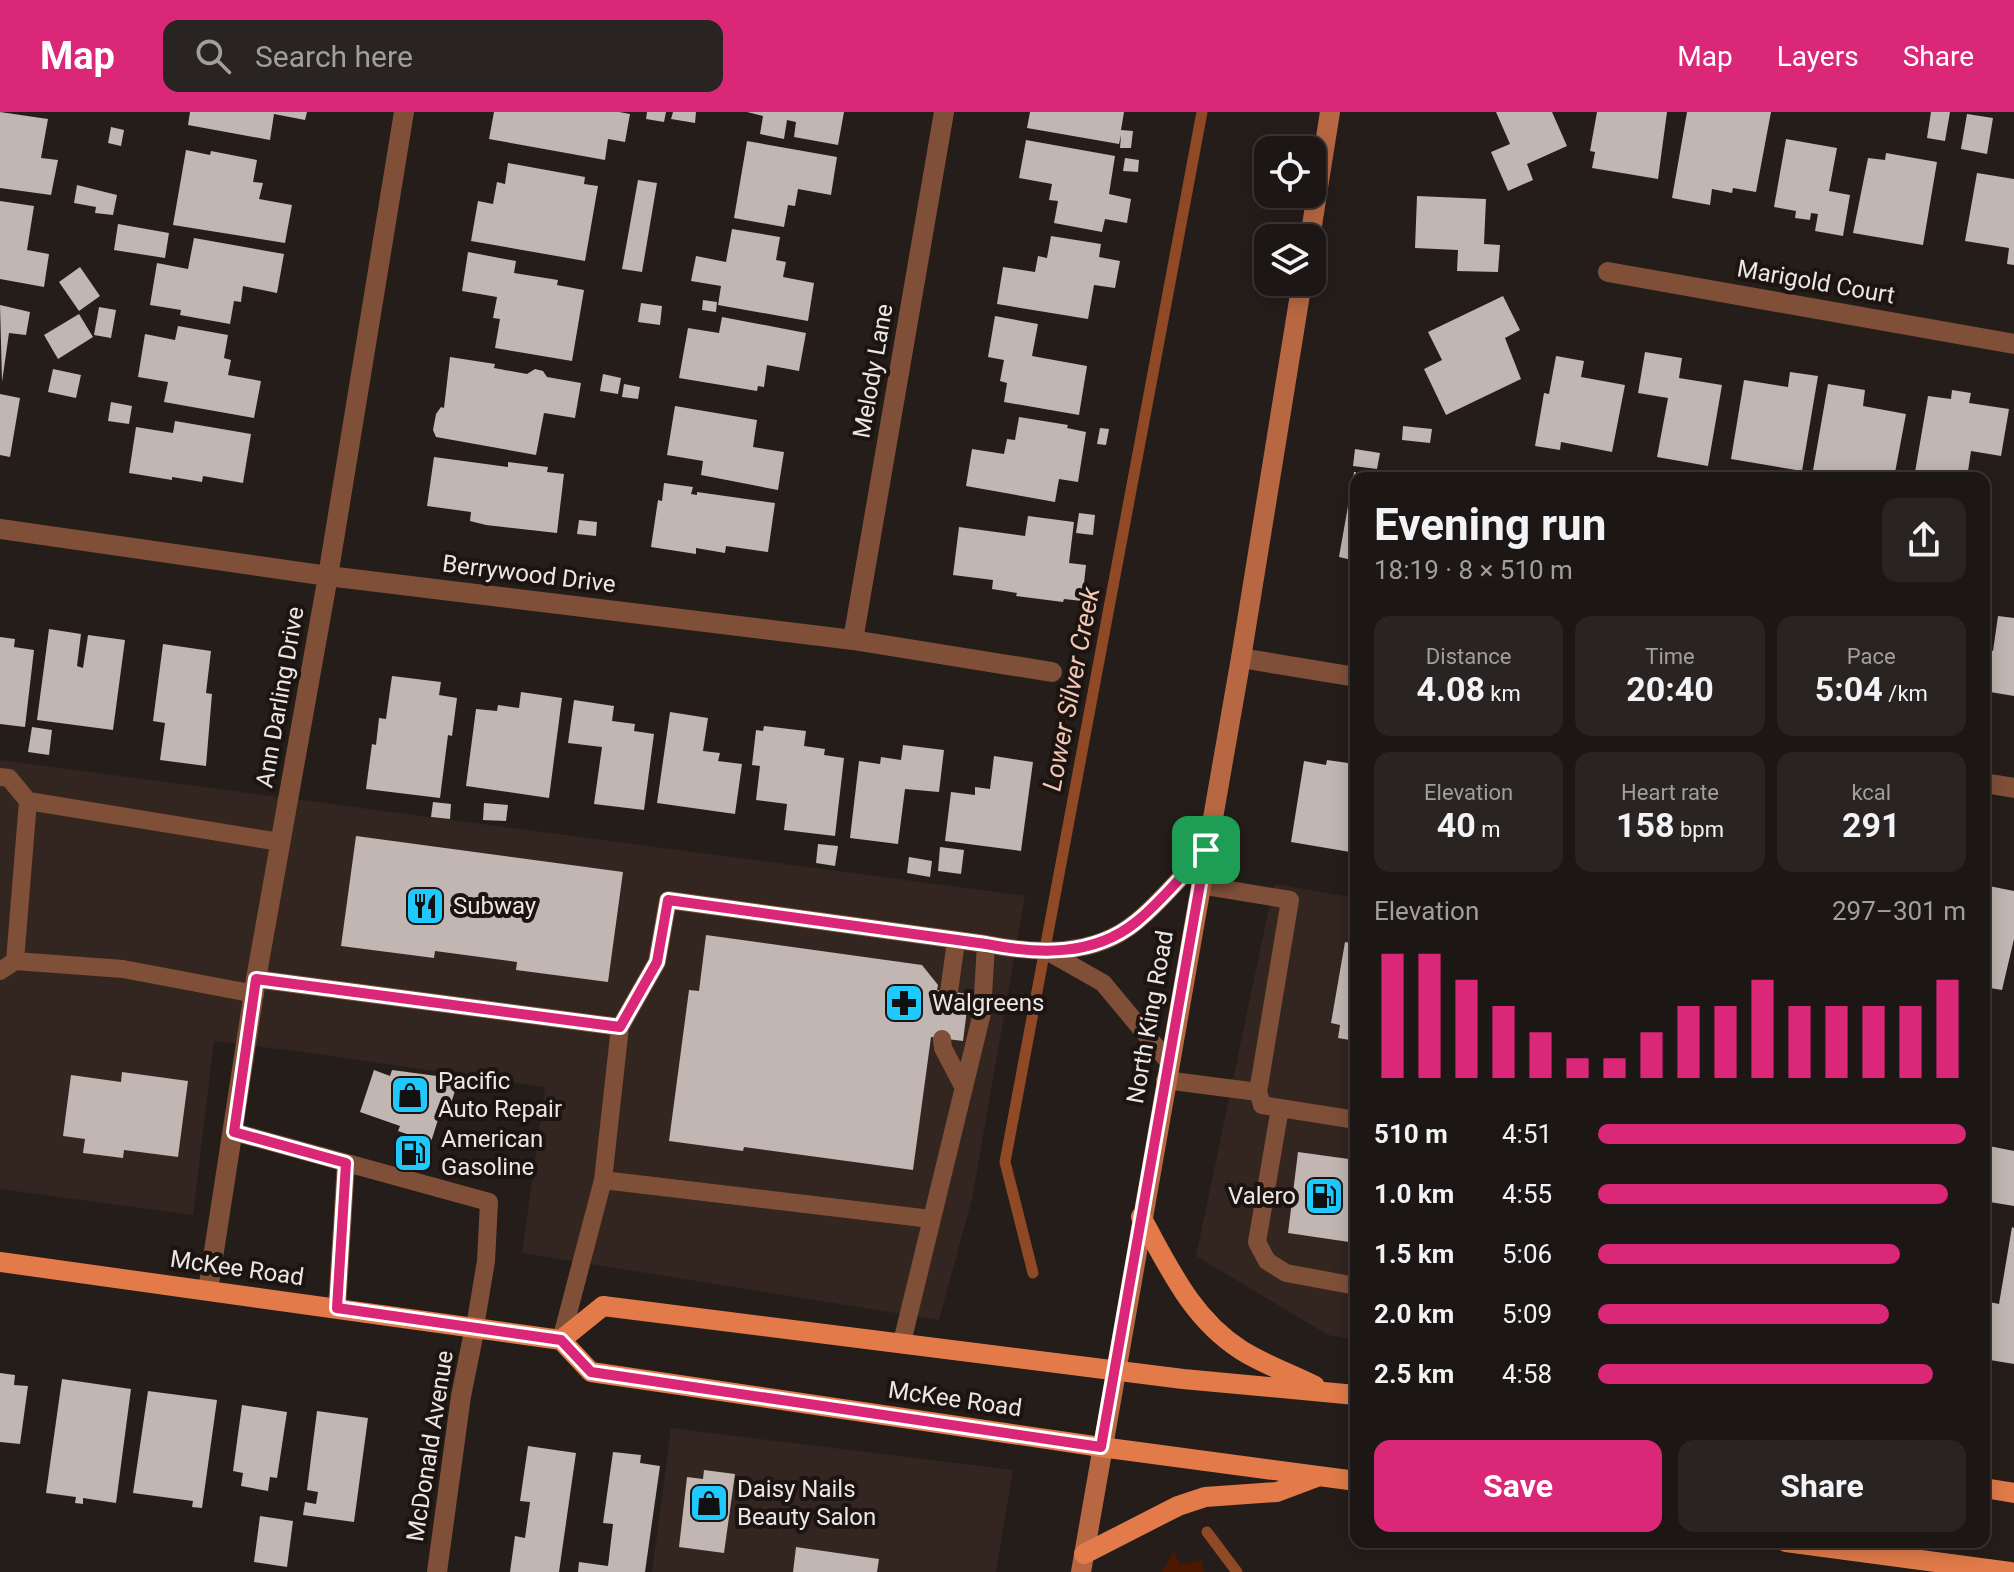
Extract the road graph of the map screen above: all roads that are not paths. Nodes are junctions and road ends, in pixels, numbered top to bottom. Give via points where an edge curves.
1 (404, 112) edge
2 (944, 112) edge
3 (1330, 112) edge
4 (1312, 224) edge
5 (1608, 272) dead end
6 (1300, 296) edge
7 (2014, 344) edge
8 (0, 529) edge
9 (328, 576) junction
10 (853, 640) junction
11 (1241, 658) junction
12 (1052, 672) dead end
13 (1350, 676) edge
14 (0, 777) edge
15 (1990, 784) edge
16 (2014, 788) edge
17 (28, 801) junction
18 (280, 842) junction
19 (1206, 850) junction
20 (1200, 885) junction
21 (956, 941) junction
22 (986, 944) junction
23 (1050, 953) junction
24 (8, 966) edge
25 (256, 986) junction
26 (949, 992) dead end
27 (620, 1027) junction
28 (942, 1039) dead end
29 (1167, 1071) junction
30 (964, 1088) junction
31 (1258, 1092) junction
32 (1280, 1108) junction
33 (1350, 1119) edge
34 (234, 1132) junction
35 (346, 1163) junction
36 (603, 1180) junction
37 (1141, 1217) junction
38 (931, 1219) junction
39 (0, 1262) edge
40 (1350, 1285) edge
41 (208, 1290) junction
42 (337, 1308) junction
43 (475, 1327) junction
44 (561, 1340) junction
45 (902, 1342) junction
46 (1114, 1370) junction
47 (1325, 1391) junction
48 (1350, 1394) edge
49 (1101, 1447) junction
50 (1321, 1475) junction
51 (1350, 1480) edge
52 (1990, 1489) edge
53 (2014, 1493) edge
54 (1831, 1548) edge
55 (1082, 1563) edge
56 (437, 1572) edge
57 (2010, 1572) edge

1 - 9 street, Ann Darling Drive
2 - 10 street, Melody Lane
3 - 4 main road
5 - 7 street, Marigold Court
6 - 11 main road, North King Road
8 - 9 street, Berrywood Drive
9 - 10 street, Berrywood Drive
9 - 18 street, Ann Darling Drive
10 - 12 street, Berrywood Drive
11 - 13 street
11 - 19 main road, North King Road
14 - 17 lane via 9,778
15 - 16 street
17 - 18 lane
17 - 24 lane
18 - 25 street, Ann Darling Drive
19 - 20 main road, North King Road
19 - 23 lane via 1136,923 1105,941
20 - 29 main road, North King Road
20 - 31 lane via 1290,900
21 - 22 lane
21 - 26 lane
21 - 27 lane via 668,900 657,962
22 - 23 lane
22 - 30 lane via 982,1013
23 - 29 lane via 1103,983
24 - 25 lane via 123,969
25 - 27 lane
25 - 34 street, Ann Darling Drive
27 - 36 lane
28 - 30 lane
29 - 31 lane
29 - 37 main road, North King Road
30 - 38 lane
31 - 32 lane via 1262,1105
32 - 33 lane
32 - 40 lane via 1257,1242 1267,1261 1286,1273
34 - 35 lane
34 - 41 street, Ann Darling Drive
35 - 42 lane
35 - 43 lane via 489,1202
36 - 38 lane
36 - 44 lane
37 - 46 main road, North King Road
37 - 47 main road via 1204,1322 1242,1351
38 - 45 lane
39 - 41 main road, McKee Road
41 - 42 main road, McKee Road
42 - 43 main road, McKee Road
43 - 44 main road, McKee Road
43 - 56 street, McDonald Avenue
44 - 45 main road, McKee Road via 603,1306
44 - 49 main road, McKee Road via 591,1372
45 - 46 main road, McKee Road
46 - 47 main road, McKee Road
46 - 49 main road, North King Road
47 - 48 main road, McKee Road
49 - 50 main road, McKee Road
49 - 55 main road, North King Road
50 - 51 main road, McKee Road
50 - 55 main road via 1277,1492 1191,1501
52 - 53 main road
54 - 57 main road

